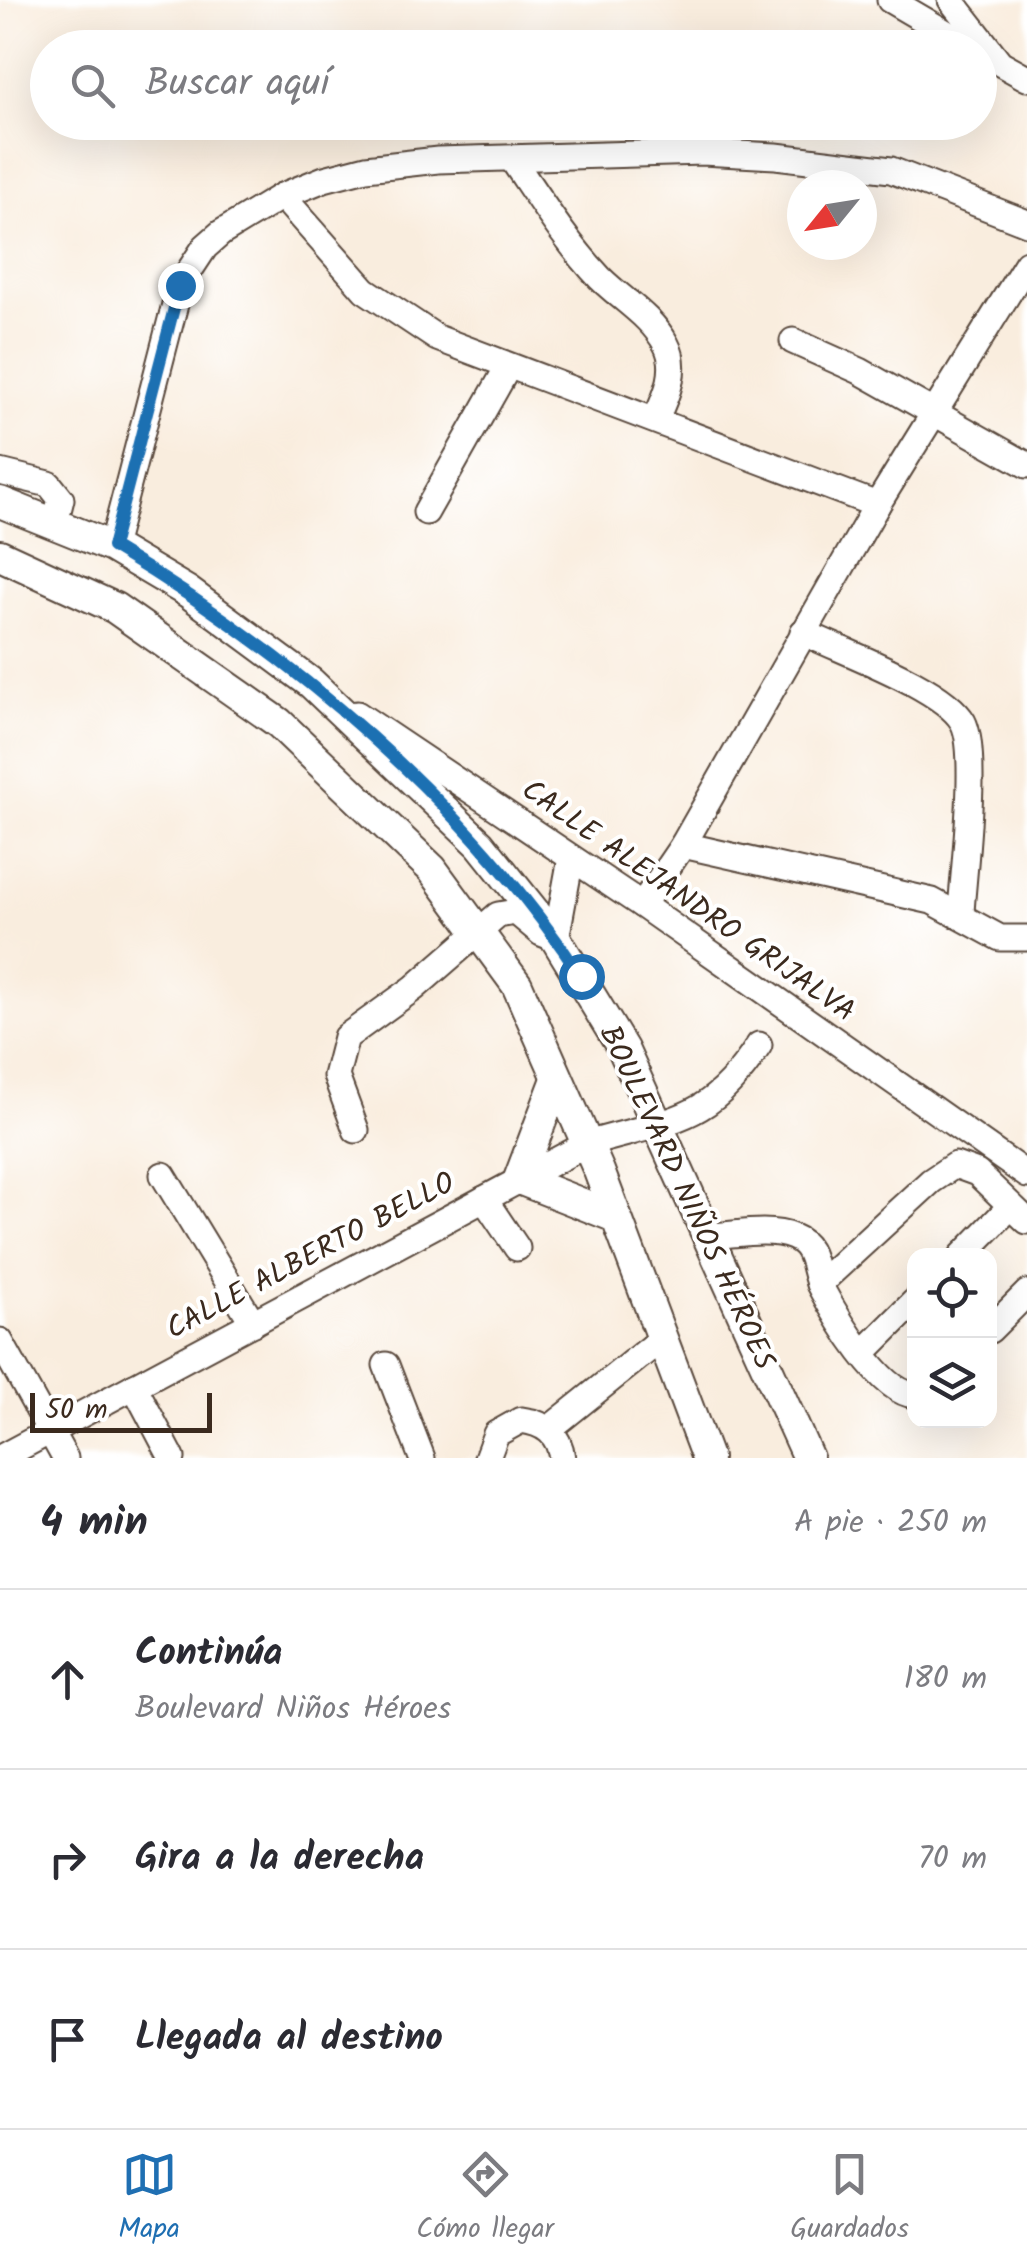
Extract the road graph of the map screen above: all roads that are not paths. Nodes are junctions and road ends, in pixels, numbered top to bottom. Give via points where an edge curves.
1 (890, 0) edge
2 (951, 0) edge
3 (941, 30) edge
4 (972, 30) edge
5 (997, 61) edge
6 (1027, 78) edge
7 (512, 160) junction
8 (282, 196) junction
9 (1027, 222) edge
10 (1027, 263) edge
11 (793, 341) dead end
12 (508, 367) junction
13 (934, 410) junction
14 (656, 418) junction
15 (1027, 465) edge
16 (0, 472) edge
17 (0, 502) edge
18 (877, 505) junction
19 (426, 512) dead end
20 (56, 523) junction
21 (112, 547) junction
22 (0, 554) edge
23 (803, 632) junction
24 (311, 683) junction
25 (684, 845) junction
26 (571, 858) junction
27 (642, 905) junction
28 (961, 913) junction
29 (480, 932) junction
30 (1027, 938) edge
31 (556, 939) junction
32 (759, 1044) dead end
33 (557, 1079) junction
34 (656, 1123) junction
35 (356, 1130) dead end
36 (587, 1144) junction
37 (164, 1175) dead end
38 (1027, 1175) edge
39 (519, 1179) junction
40 (484, 1200) junction
41 (1019, 1214) edge
42 (613, 1216) junction
43 (708, 1236) junction
44 (517, 1248) dead end
45 (973, 1248) edge
46 (819, 1284) junction
47 (1027, 1294) edge
48 (907, 1309) edge
49 (253, 1323) junction
50 (997, 1323) edge
51 (661, 1338) junction
52 (0, 1340) edge
53 (863, 1353) junction
54 (386, 1364) dead end
55 (134, 1386) junction
56 (907, 1394) edge
57 (548, 1429) junction
58 (50, 1431) junction
59 (0, 1458) edge
60 (65, 1458) edge
61 (172, 1458) edge
62 (422, 1458) edge
63 (488, 1458) edge
64 (562, 1458) edge
65 (706, 1458) edge
66 (808, 1458) edge

1 - 3 street
2 - 4 street
5 - 6 street
7 - 8 street via 399,163
7 - 9 street via 702,152 851,162 933,183
7 - 14 street via 574,248 667,346 669,390
8 - 12 street via 388,309 436,338
8 - 21 street via 221,233 180,285
10 - 13 street
11 - 13 street
12 - 14 street
12 - 19 street
13 - 15 street
13 - 18 street
14 - 18 street
16 - 20 street via 48,484 61,499
17 - 20 main road, BOULEVARD NIÑOS HÉROES
18 - 23 street
20 - 21 main road, BOULEVARD NIÑOS HÉROES
21 - 24 main road, BOULEVARD NIÑOS HÉROES via 188,592
22 - 29 main road via 114,608 279,723 432,869
23 - 25 street
23 - 28 street via 932,695 962,720 970,754
24 - 26 street, CALLE ALEJANDRO GRIJALVA
24 - 31 main road, BOULEVARD NIÑOS HÉROES via 480,844
25 - 27 street
25 - 28 street via 898,892
26 - 27 street, CALLE ALEJANDRO GRIJALVA
26 - 31 street
27 - 38 street, CALLE ALEJANDRO GRIJALVA
28 - 30 street via 1000,938
29 - 31 street via 508,910
29 - 33 main road via 516,985
29 - 35 street via 346,1037 336,1076
31 - 34 main road, BOULEVARD NIÑOS HÉROES via 622,1049
32 - 34 street, CALLE ALBERTO BELLO via 713,1102 691,1116
33 - 36 main road
33 - 39 main road
34 - 36 street, CALLE ALBERTO BELLO
34 - 43 main road, BOULEVARD NIÑOS HÉROES
36 - 39 street, CALLE ALBERTO BELLO
36 - 42 main road
37 - 49 street
39 - 40 street, CALLE ALBERTO BELLO
39 - 42 main road
40 - 44 street
40 - 49 street, CALLE ALBERTO BELLO
41 - 45 street
41 - 46 street via 977,1173 955,1165
42 - 51 main road
43 - 46 street via 790,1236 808,1250
43 - 66 main road, BOULEVARD NIÑOS HÉROES
46 - 53 street
47 - 50 street
48 - 53 street
49 - 55 street, CALLE ALBERTO BELLO
51 - 57 street
51 - 65 main road
52 - 58 street
53 - 56 street
54 - 62 street
55 - 58 street, CALLE ALBERTO BELLO
55 - 61 street
57 - 63 street via 521,1420 507,1424
57 - 64 street
58 - 59 street, CALLE ALBERTO BELLO
58 - 60 street

